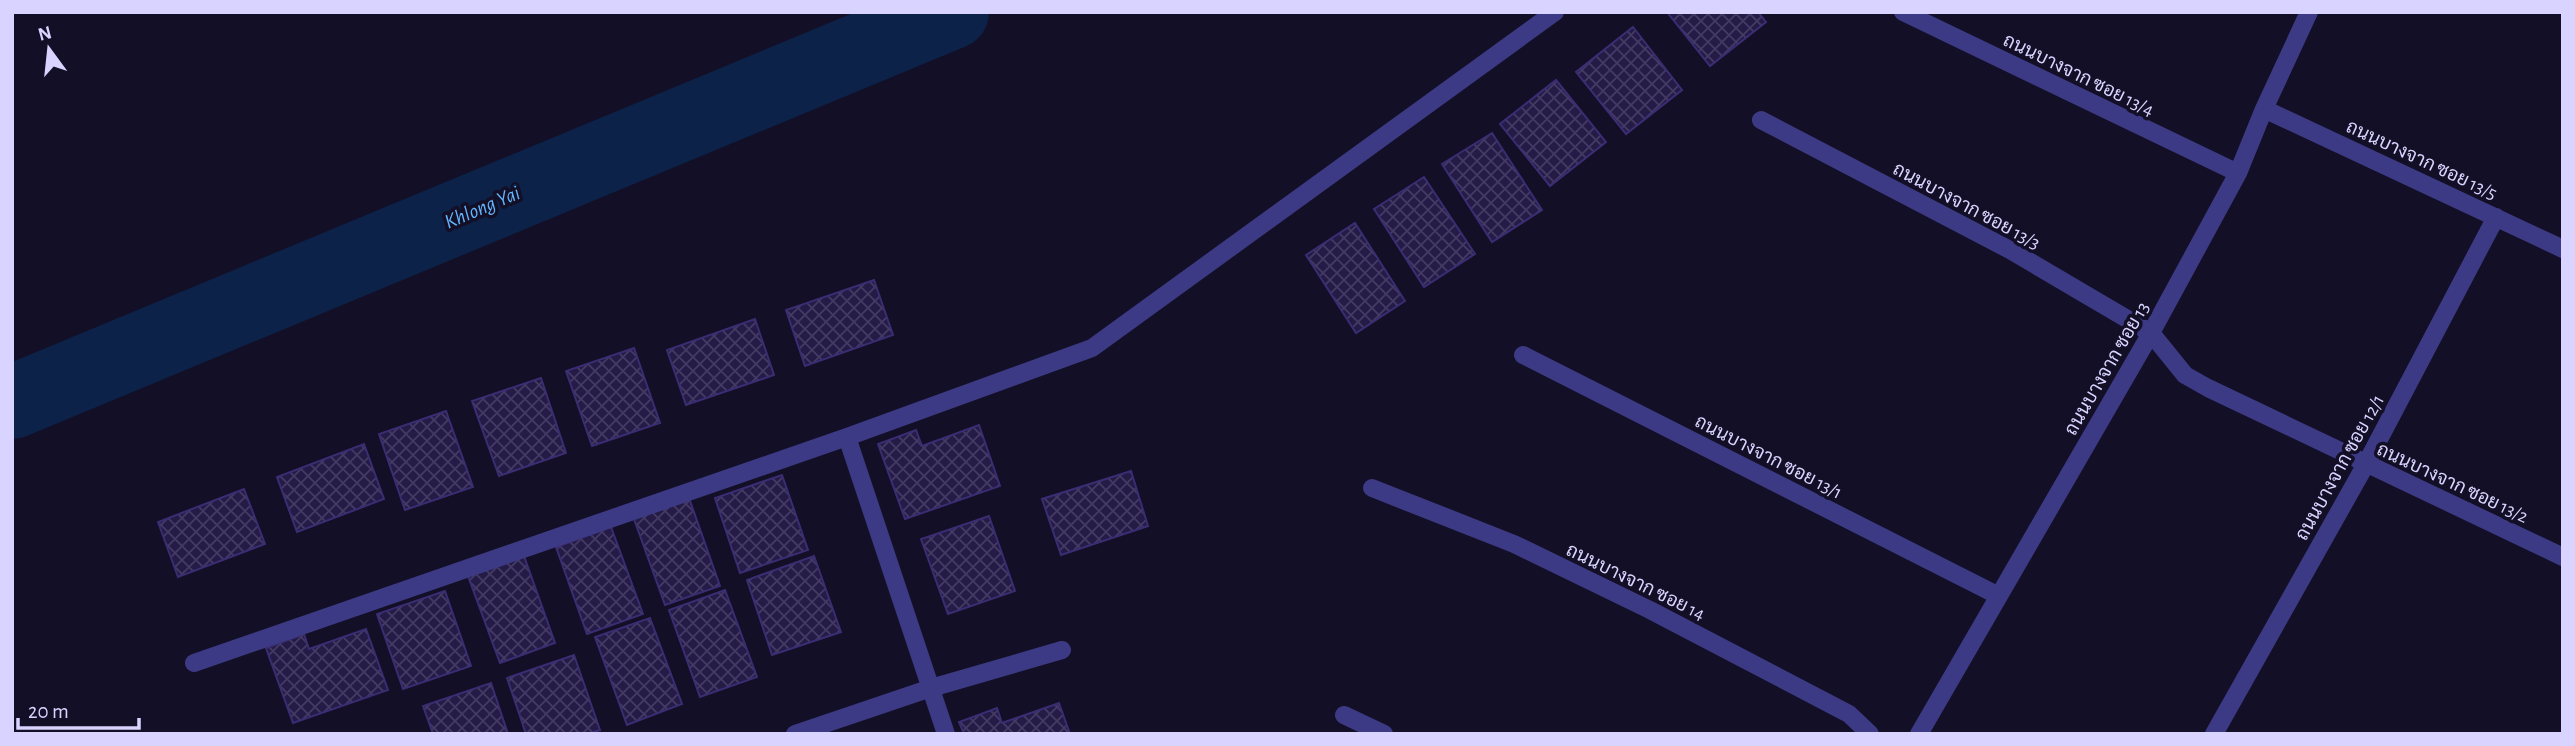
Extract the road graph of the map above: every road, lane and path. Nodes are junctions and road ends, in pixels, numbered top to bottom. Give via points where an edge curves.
1 (1555, 12) edge
2 (1903, 12) edge
3 (2309, 12) edge
4 (2264, 109) junction
5 (1761, 120) dead end
6 (2238, 173) junction
7 (2496, 217) junction
8 (2563, 248) edge
9 (2151, 333) junction
10 (1522, 355) dead end
11 (847, 437) junction
12 (2365, 464) junction
13 (1372, 488) dead end
14 (2563, 557) edge
15 (1997, 595) junction
16 (1062, 650) dead end
17 (194, 663) dead end
18 (931, 688) junction
19 (1344, 715) dead end
20 (795, 734) edge
21 (946, 734) edge
22 (1384, 734) edge
23 (1870, 734) edge
24 (1919, 734) edge
25 (2214, 734) edge

1 - 11 street via 1092,348
2 - 6 street, ถนนบางจาก ซอย 13/4
3 - 4 street, ถนนบางจาก ซอย 13
4 - 6 street, ถนนบางจาก ซอย 13
4 - 7 street, ถนนบางจาก ซอย 13/5
5 - 9 street, ถนนบางจาก ซอย 13/3 via 2010,250
6 - 9 street, ถนนบางจาก ซอย 13
7 - 8 street, ถนนบางจาก ซอย 13/5
7 - 12 street, ถนนบางจาก ซอย 12/1
9 - 12 street, ถนนบางจาก ซอย 13/2 via 2185,375
9 - 15 street, ถนนบางจาก ซอย 13
10 - 15 street, ถนนบางจาก ซอย 13/1
11 - 17 street
11 - 18 street
12 - 14 street, ถนนบางจาก ซอย 13/2
12 - 25 street, ถนนบางจาก ซอย 12/1
13 - 23 street, ถนนบางจาก ซอย 14 via 1514,544 1650,610 1849,714
15 - 24 street, ถนนบางจาก ซอย 13
16 - 18 street
18 - 20 street
18 - 21 street
19 - 22 street

